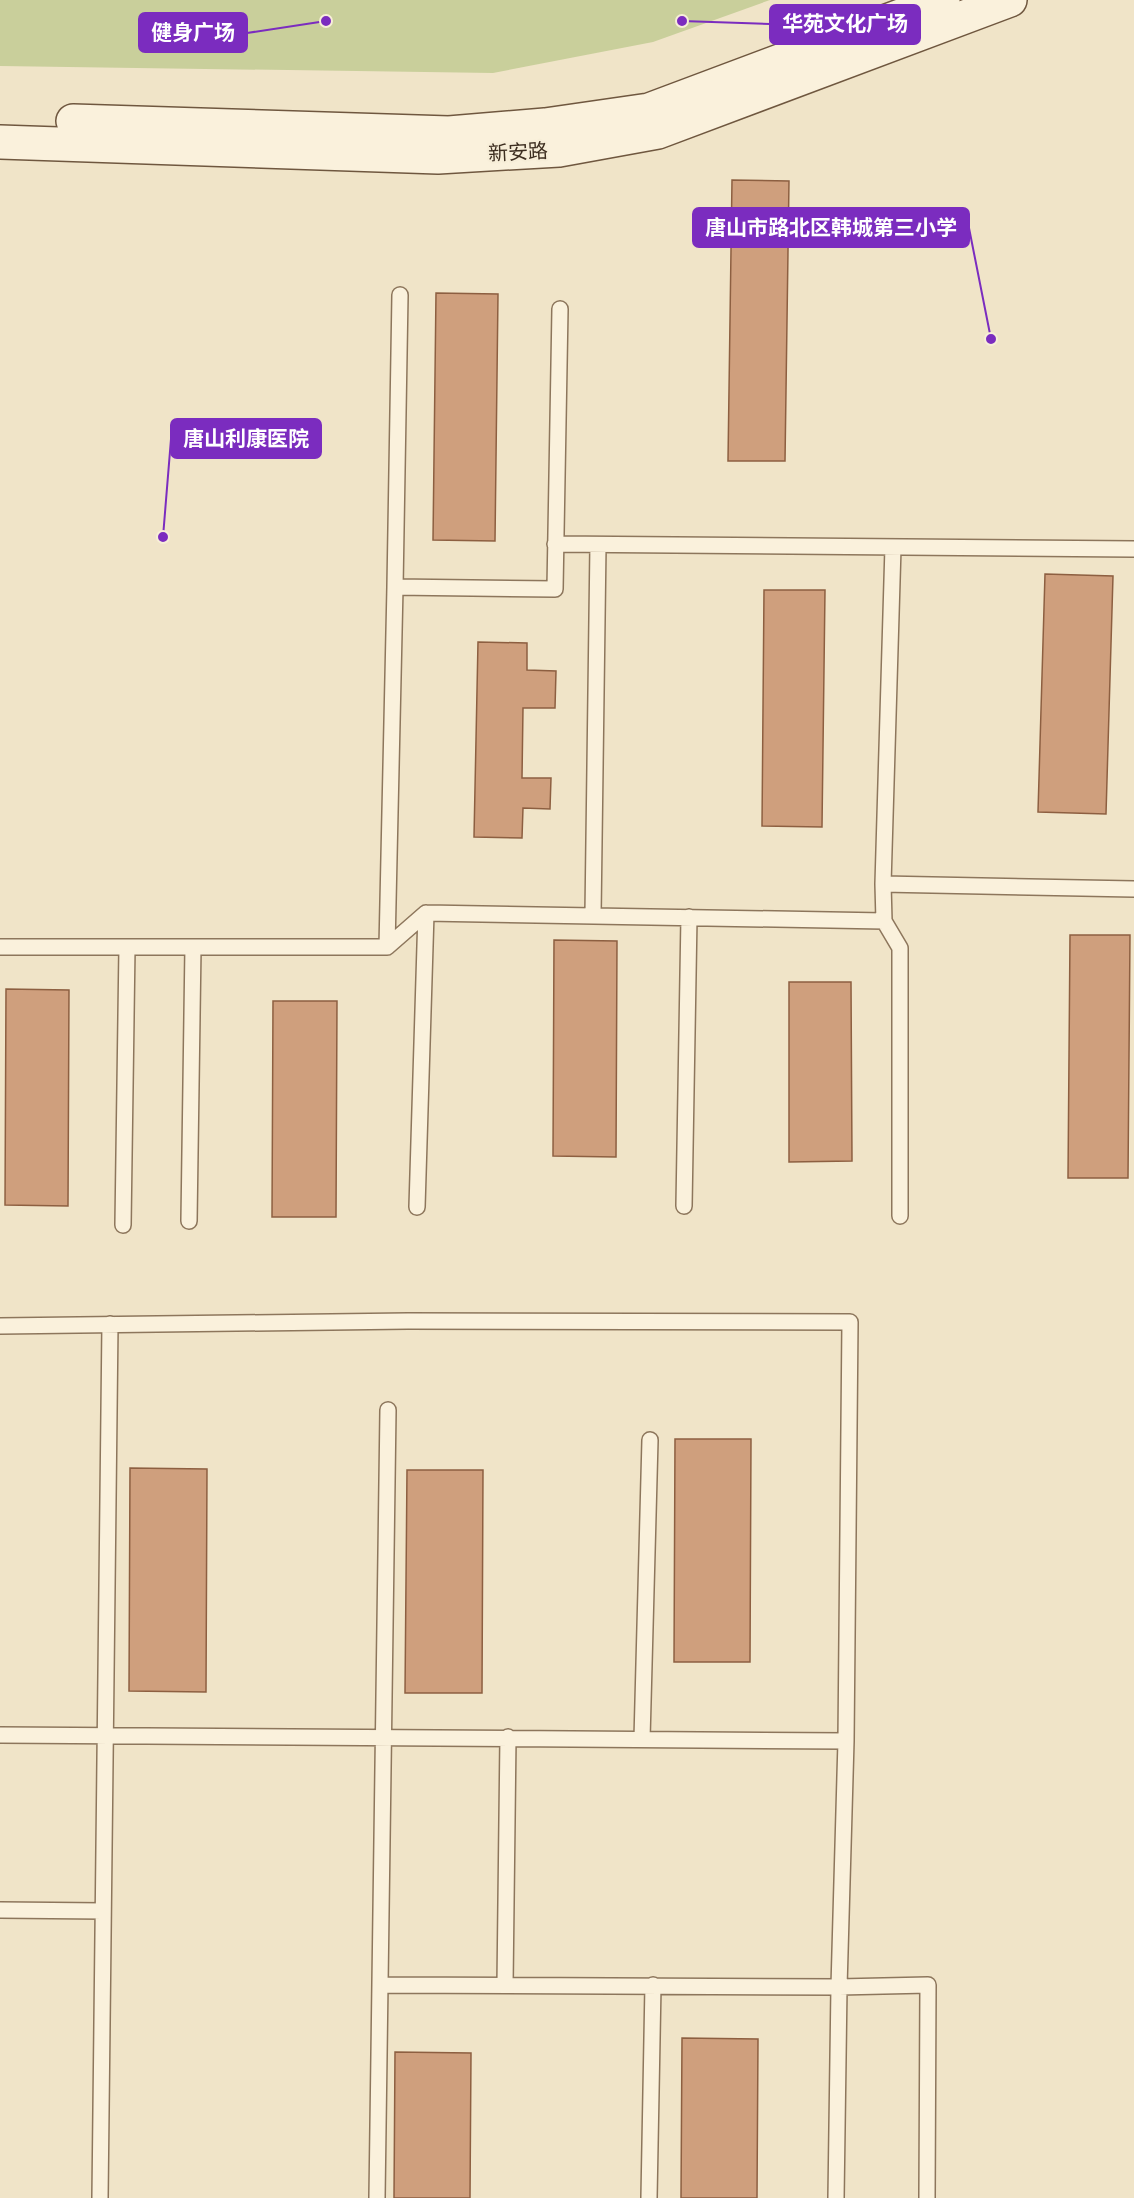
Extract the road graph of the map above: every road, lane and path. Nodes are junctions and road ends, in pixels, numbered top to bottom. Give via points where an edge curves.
1 (943, 0) edge
2 (1010, 0) edge
3 (0, 119) edge
4 (0, 142) edge
5 (400, 295) dead end
6 (560, 309) dead end
7 (555, 544) junction
8 (598, 545) junction
9 (893, 547) junction
10 (1134, 549) edge
11 (395, 587) junction
12 (883, 884) junction
13 (1134, 889) edge
14 (426, 913) junction
15 (594, 915) junction
16 (689, 917) junction
17 (884, 921) junction
18 (0, 947) edge
19 (127, 947) junction
20 (193, 947) junction
21 (387, 947) junction
22 (684, 1206) dead end
23 (417, 1208) dead end
24 (900, 1216) dead end
25 (189, 1221) dead end
26 (123, 1225) dead end
27 (110, 1324) junction
28 (0, 1326) edge
29 (388, 1410) dead end
30 (650, 1440) dead end
31 (0, 1735) edge
32 (105, 1735) junction
33 (383, 1737) junction
34 (508, 1737) junction
35 (642, 1739) junction
36 (846, 1741) junction
37 (0, 1910) edge
38 (103, 1911) junction
39 (380, 1985) junction
40 (506, 1985) junction
41 (653, 1985) junction
42 (839, 1987) junction
43 (100, 2198) edge
44 (377, 2198) edge
45 (649, 2198) edge
46 (837, 2198) edge
47 (927, 2198) edge

1 - 3 main road, 新安路 via 649,110 545,125 449,133
2 - 4 main road, 新安路 via 658,132 559,150 438,157
5 - 11 lane
6 - 7 lane
7 - 8 lane
7 - 11 lane via 555,589
8 - 9 lane
8 - 15 lane
9 - 10 lane
9 - 12 lane
11 - 21 lane
12 - 13 lane
12 - 17 lane
14 - 15 lane
14 - 21 lane
14 - 23 lane
15 - 16 lane
16 - 17 lane
16 - 22 lane
17 - 24 lane via 900,948
18 - 19 lane
19 - 20 lane
19 - 26 lane
20 - 21 lane
20 - 25 lane
27 - 28 lane
27 - 32 lane
27 - 36 lane via 850,1322
29 - 33 lane
30 - 35 lane
31 - 32 lane
32 - 33 lane
32 - 38 lane
33 - 34 lane
33 - 39 lane
34 - 35 lane
34 - 40 lane
35 - 36 lane
36 - 42 lane
37 - 38 lane
38 - 43 lane
39 - 40 lane
39 - 44 lane
40 - 41 lane
41 - 42 lane
41 - 45 lane
42 - 46 lane
42 - 47 lane via 928,1985

